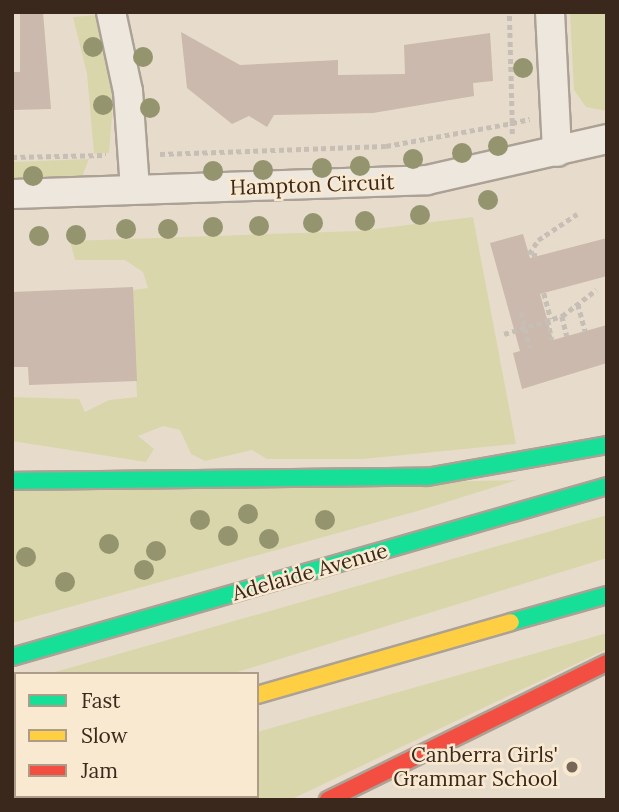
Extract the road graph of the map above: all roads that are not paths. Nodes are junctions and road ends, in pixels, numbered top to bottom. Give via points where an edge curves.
1 (111, 12) edge
2 (550, 12) edge
3 (607, 139) edge
4 (557, 152) junction
5 (135, 189) junction
6 (12, 194) edge
7 (607, 445) edge
8 (12, 481) edge
9 (607, 486) edge
10 (607, 595) edge
11 (12, 657) edge
12 (607, 663) edge
13 (259, 694) edge
14 (328, 800) edge

1 - 5 street via 126,79
2 - 4 street
3 - 4 street, Hampton Circuit
4 - 5 street, Hampton Circuit via 416,181
5 - 6 street, Hampton Circuit
7 - 8 highway via 427,477
9 - 11 highway, Adelaide Avenue
10 - 13 highway
12 - 14 highway

